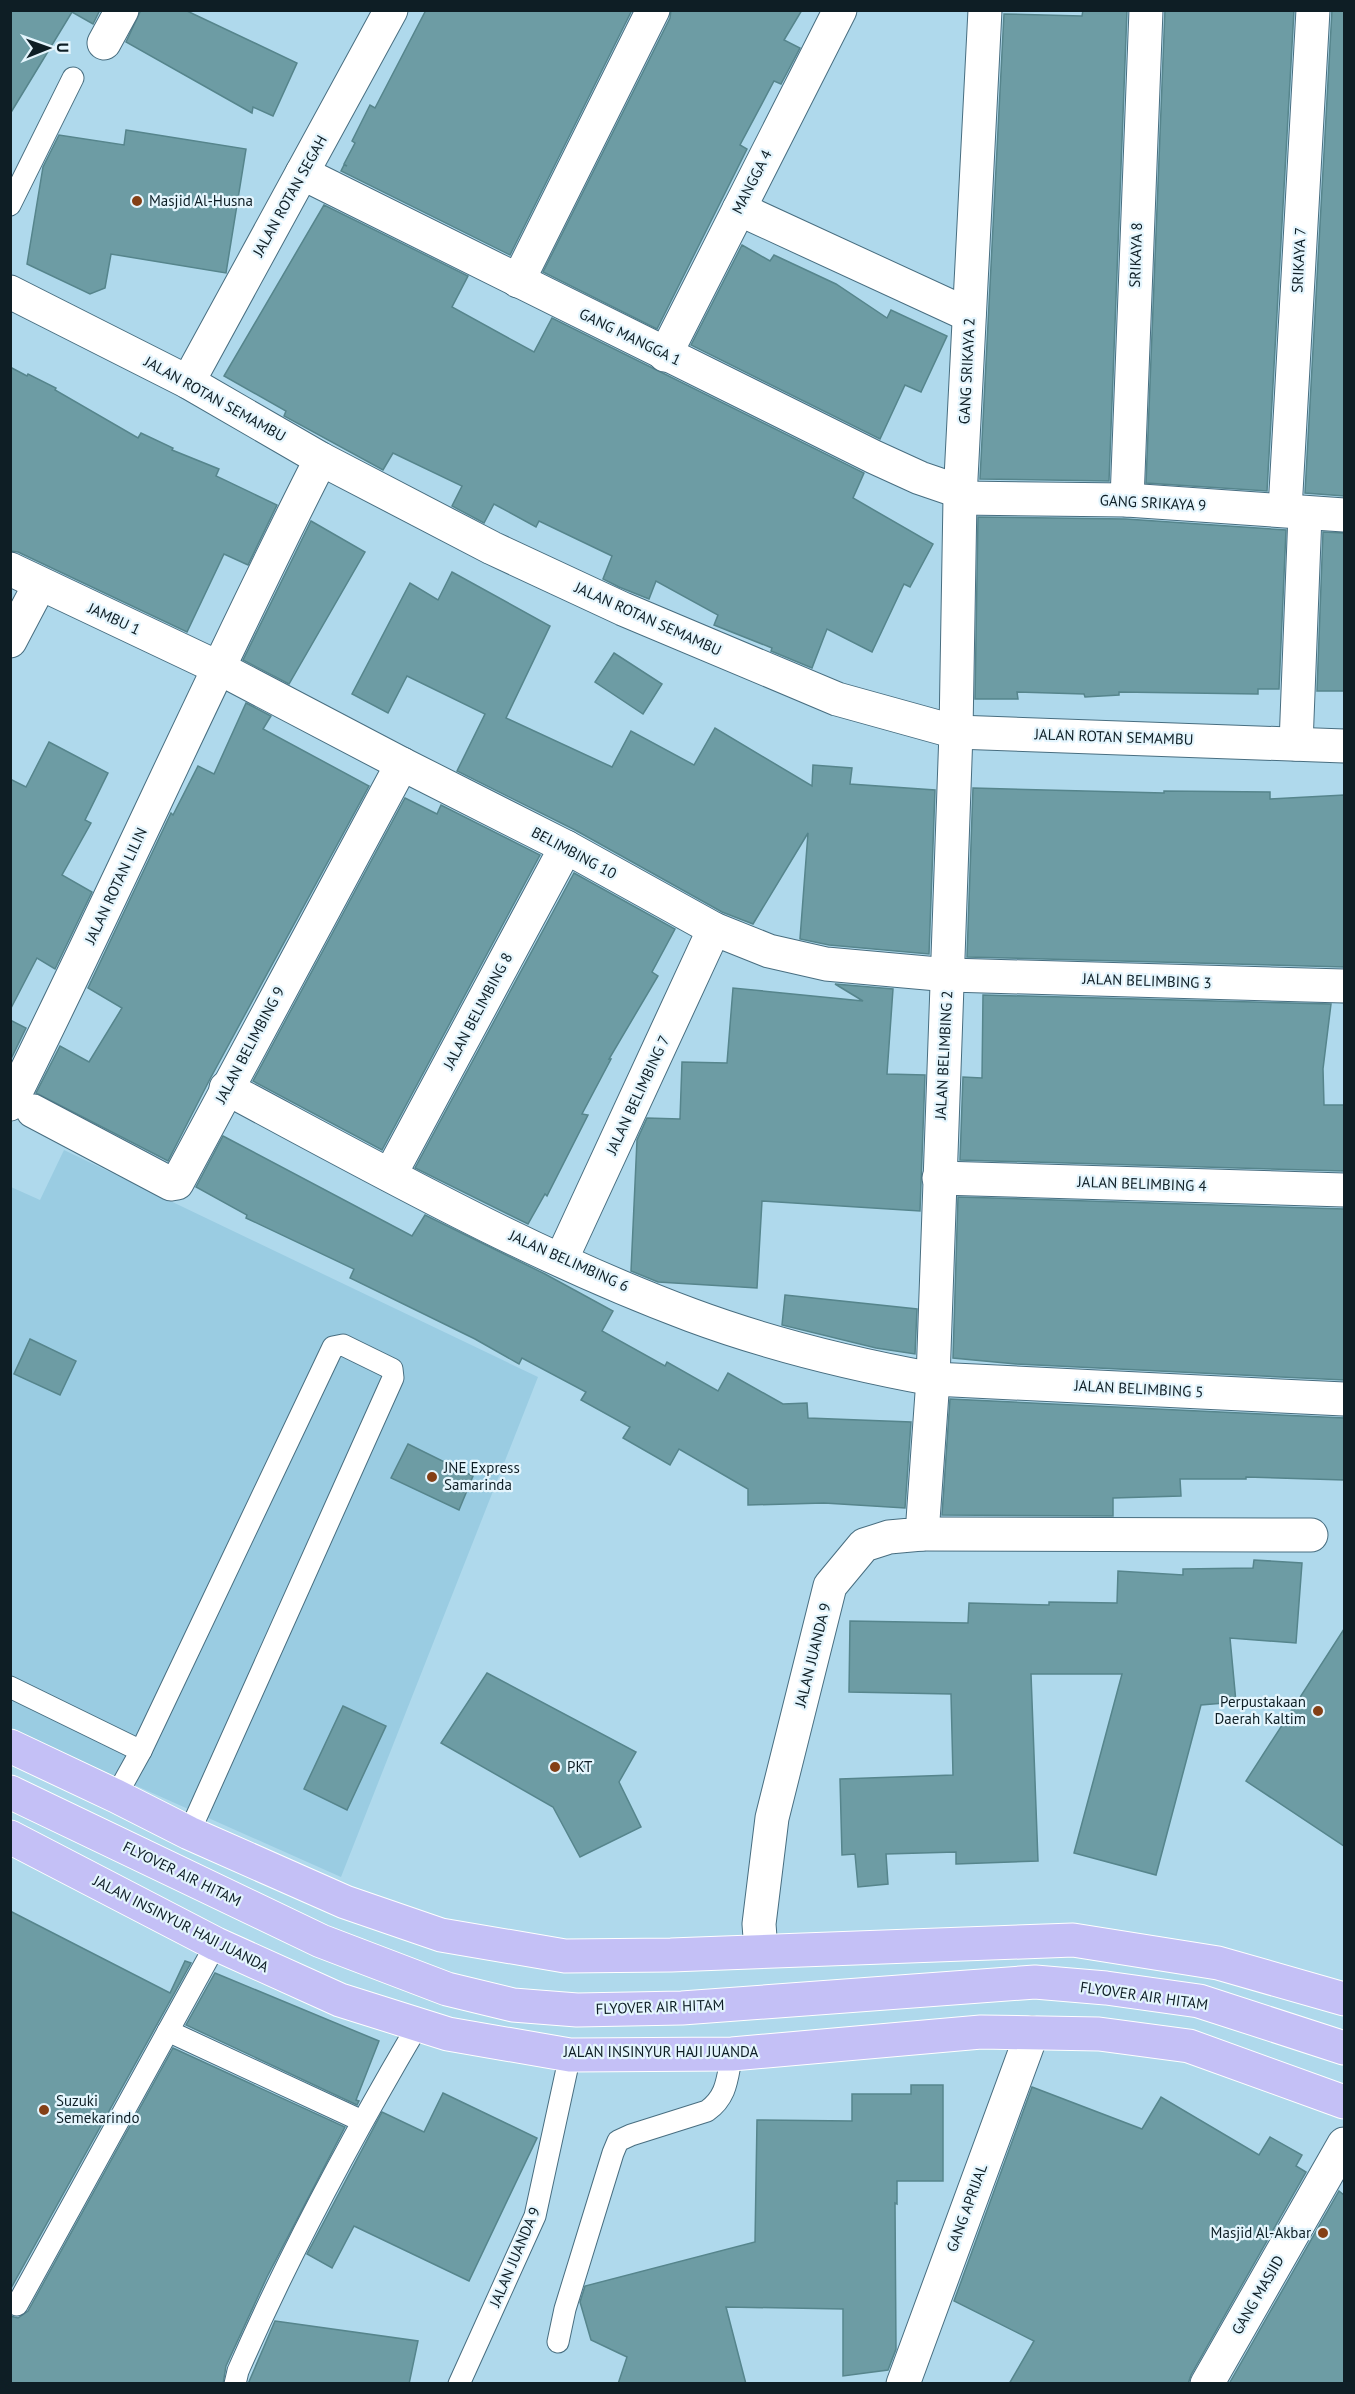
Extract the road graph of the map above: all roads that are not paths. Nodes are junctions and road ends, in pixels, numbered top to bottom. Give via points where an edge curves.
1 (122, 10) edge
2 (391, 10) edge
3 (653, 10) edge
4 (840, 10) edge
5 (985, 10) edge
6 (1146, 10) edge
7 (1313, 10) edge
8 (104, 43) dead end
9 (73, 78) dead end
10 (302, 174) junction
11 (10, 205) edge
12 (739, 209) junction
13 (518, 281) junction
14 (10, 292) edge
15 (969, 315) junction
16 (665, 355) junction
17 (188, 382) junction
18 (321, 459) junction
19 (960, 495) junction
20 (1126, 500) junction
21 (1295, 512) junction
22 (1344, 515) edge
23 (10, 569) edge
24 (40, 584) junction
25 (10, 641) edge
26 (219, 668) junction
27 (956, 732) junction
28 (1296, 744) junction
29 (1344, 746) edge
30 (402, 764) junction
31 (566, 847) junction
32 (714, 929) junction
33 (949, 975) junction
34 (1344, 986) edge
35 (226, 1088) junction
36 (22, 1107) edge
37 (390, 1175) junction
38 (939, 1178) junction
39 (1344, 1190) edge
40 (561, 1260) junction
41 (933, 1379) junction
42 (1344, 1399) edge
43 (922, 1534) junction
44 (1311, 1535) dead end
45 (10, 1688) edge
46 (10, 1746) edge
47 (141, 1751) junction
48 (10, 1792) edge
49 (116, 1796) junction
50 (189, 1833) junction
51 (10, 1837) edge
52 (216, 1944) junction
53 (761, 1951) junction
54 (1344, 1999) edge
55 (418, 2025) junction
56 (168, 2031) junction
57 (1032, 2033) junction
58 (1344, 2048) edge
59 (732, 2054) junction
60 (570, 2055) junction
61 (1344, 2102) edge
62 (362, 2121) junction
63 (1344, 2144) edge
64 (17, 2305) dead end
65 (558, 2342) dead end
66 (235, 2384) edge
67 (459, 2384) edge
68 (903, 2384) edge
69 (1207, 2384) edge

1 - 8 street
2 - 10 street, JALAN ROTAN SEGAH
3 - 13 street
4 - 12 street, MANGGA 4
5 - 15 street, GANG SRIKAYA 2
6 - 20 street, SRIKAYA 8
7 - 21 street, SRIKAYA 7
9 - 11 lane
10 - 13 street, GANG MANGGA 1
10 - 17 street, JALAN ROTAN SEGAH
12 - 15 street
12 - 16 street, MANGGA 4
13 - 16 street, GANG MANGGA 1
14 - 17 street, JALAN ROTAN SEMAMBU
15 - 19 street, GANG SRIKAYA 2
16 - 19 street, GANG MANGGA 1
17 - 18 street, JALAN ROTAN SEMAMBU
18 - 26 street, JALAN ROTAN LILIN
18 - 27 street, JALAN ROTAN SEMAMBU via 492,548 633,614 837,699
19 - 20 street, GANG SRIKAYA 9
19 - 27 street, GANG SRIKAYA 2
20 - 21 street, GANG SRIKAYA 9
21 - 22 street, GANG SRIKAYA 9
21 - 28 street, SRIKAYA 7
23 - 24 street, JAMBU 1
24 - 25 street
24 - 26 street, JAMBU 1
26 - 30 street, BELIMBING 10
26 - 36 street, JALAN ROTAN LILIN via 66,992
27 - 28 street, JALAN ROTAN SEMAMBU
27 - 33 street, JALAN BELIMBING 2
28 - 29 street, JALAN ROTAN SEMAMBU
30 - 31 street, BELIMBING 10
30 - 35 street, JALAN BELIMBING 9
31 - 32 street, BELIMBING 10
31 - 37 street, JALAN BELIMBING 8
32 - 33 street, BELIMBING 10 via 769,951 826,964
32 - 40 street, JALAN BELIMBING 7
33 - 34 street, JALAN BELIMBING 3
33 - 38 street, JALAN BELIMBING 2
35 - 36 street, JALAN BELIMBING 9 via 174,1184
35 - 37 street, JALAN BELIMBING 6
37 - 40 street, JALAN BELIMBING 6
38 - 39 street, JALAN BELIMBING 4
38 - 41 street, JALAN BELIMBING 2
40 - 41 street, JALAN BELIMBING 6 via 692,1315 766,1339
41 - 42 street, JALAN BELIMBING 5
41 - 43 street
43 - 44 street, JALAN JUANDA 9
43 - 53 street, JALAN JUANDA 9 via 889,1537 864,1545 830,1586 772,1818 759,1924
45 - 47 lane
46 - 49 highway
47 - 49 lane
47 - 50 lane via 333,1347 343,1345 392,1369 393,1378
48 - 58 highway, FLYOVER AIR HITAM via 321,1941 447,1989 513,2005 577,2010 682,2008 1035,1982 1199,2001
49 - 50 highway
50 - 53 highway via 345,1902 441,1935 565,1956
51 - 52 highway, JALAN INSINYUR HAJI JUANDA
52 - 55 highway, JALAN INSINYUR HAJI JUANDA via 340,2000
52 - 56 lane
53 - 54 highway via 1073,1940 1218,1963
55 - 60 highway, JALAN INSINYUR HAJI JUANDA via 448,2034
55 - 62 lane
56 - 62 lane
56 - 64 lane
57 - 59 highway, JALAN INSINYUR HAJI JUANDA via 981,2032
57 - 61 highway, JALAN INSINYUR HAJI JUANDA via 1099,2034 1189,2046
57 - 68 street, GANG APRIJAL
59 - 60 highway, JALAN INSINYUR HAJI JUANDA
59 - 65 lane via 725,2091 718,2103 707,2111 618,2141
60 - 67 lane, JALAN JUANDA 9 via 535,2216
62 - 66 lane via 271,2295
63 - 69 street, GANG MASJID

